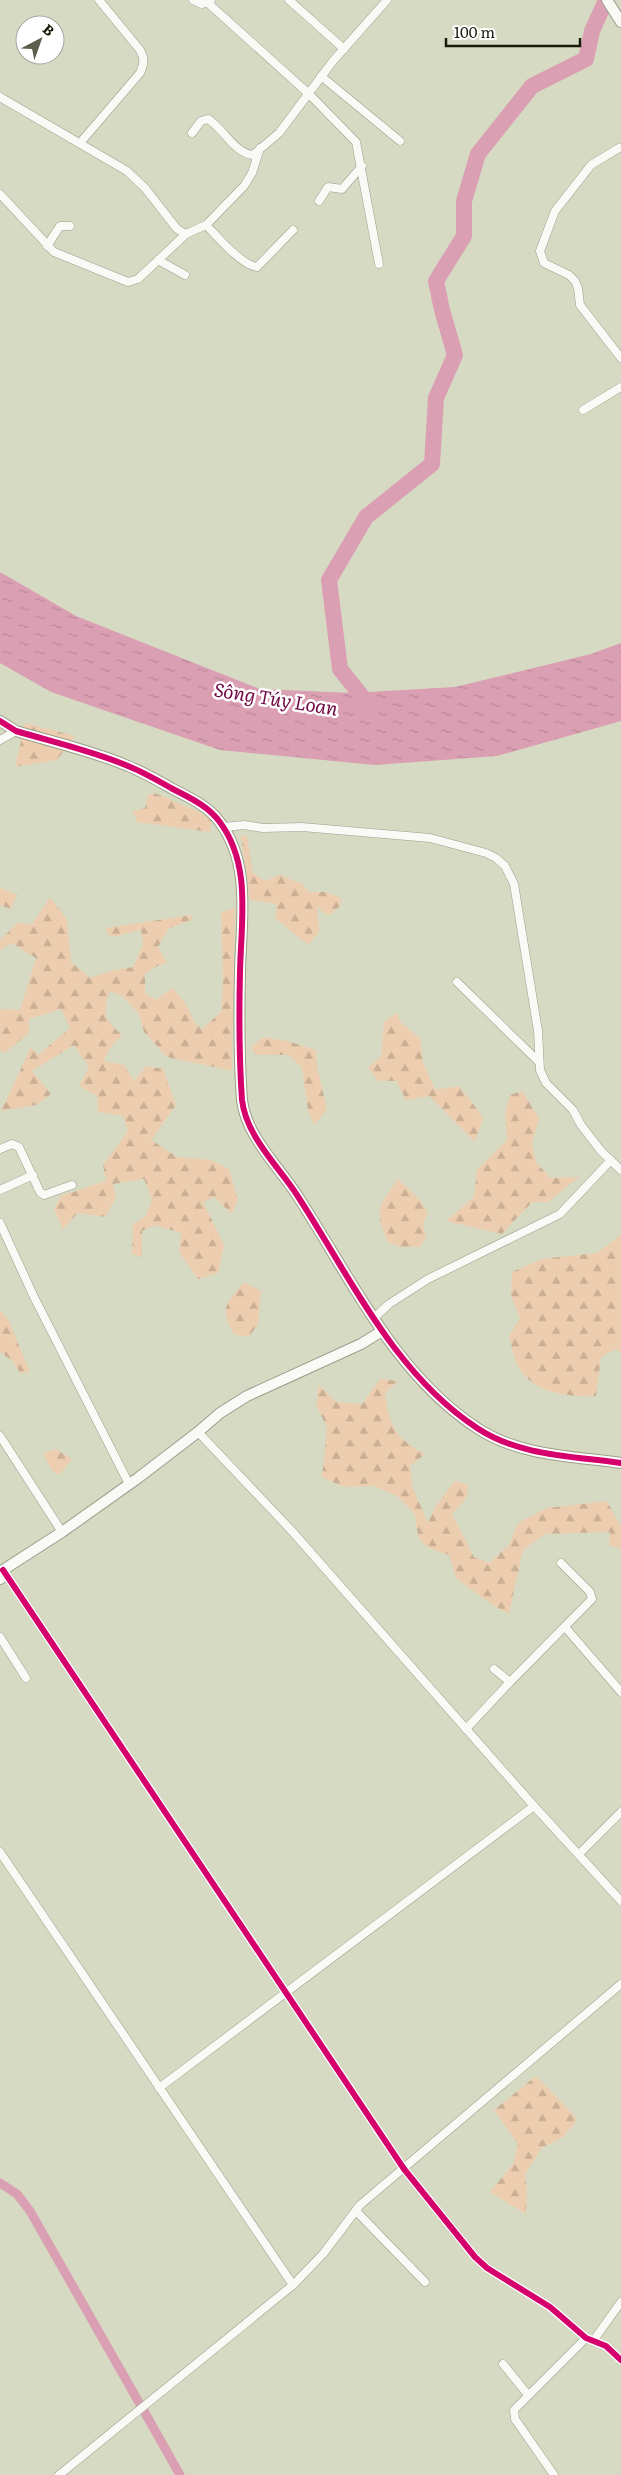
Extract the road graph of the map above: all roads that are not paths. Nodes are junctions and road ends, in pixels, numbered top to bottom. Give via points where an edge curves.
1 (99, 0) edge
2 (193, 0) edge
3 (289, 0) edge
4 (387, 0) edge
5 (607, 0) edge
6 (210, 2) edge
7 (621, 22) edge
8 (344, 49) junction
9 (321, 76) junction
10 (309, 94) junction
11 (0, 97) edge
12 (192, 133) dead end
13 (400, 141) dead end
14 (80, 143) junction
15 (260, 148) junction
16 (620, 148) dead end
17 (362, 166) junction
18 (0, 194) edge
19 (319, 201) dead end
20 (206, 225) junction
21 (70, 226) dead end
22 (293, 230) dead end
23 (186, 234) junction
24 (47, 246) junction
25 (158, 260) junction
26 (379, 264) dead end
27 (185, 275) dead end
28 (621, 358) edge
29 (621, 387) edge
30 (583, 410) dead end
31 (0, 722) edge
32 (16, 731) junction
33 (0, 740) edge
34 (224, 828) junction
35 (457, 982) dead end
36 (539, 1062) junction
37 (0, 1149) edge
38 (611, 1160) junction
39 (621, 1170) edge
40 (33, 1175) junction
41 (72, 1185) dead end
42 (0, 1190) edge
43 (0, 1223) edge
44 (374, 1318) junction
45 (382, 1332) junction
46 (198, 1432) junction
47 (0, 1436) edge
48 (621, 1463) edge
49 (129, 1484) junction
50 (62, 1532) junction
51 (562, 1563) dead end
52 (2, 1574) edge
53 (565, 1626) junction
54 (0, 1637) edge
55 (494, 1669) dead end
56 (26, 1678) dead end
57 (510, 1682) junction
58 (621, 1692) edge
59 (466, 1729) junction
60 (534, 1806) junction
61 (621, 1812) edge
62 (0, 1852) edge
63 (579, 1854) junction
64 (621, 1901) edge
65 (621, 1984) edge
66 (286, 1992) junction
67 (159, 2088) junction
68 (404, 2169) junction
69 (356, 2211) junction
70 (425, 2282) dead end
71 (293, 2285) junction
72 (621, 2302) edge
73 (589, 2340) junction
74 (621, 2360) edge
75 (503, 2364) dead end
76 (528, 2395) junction
77 (59, 2475) edge
78 (554, 2475) edge

1 - 14 street via 140,50 144,65
2 - 6 street via 197,3
3 - 8 street
4 - 8 street
5 - 7 street
6 - 10 street
8 - 9 street
9 - 10 street
9 - 13 street
10 - 15 street via 279,133
10 - 17 street via 356,142
11 - 14 street
12 - 15 street via 201,121 208,119 222,129 243,154 253,155
14 - 23 street via 127,171 145,188 177,229
15 - 20 street via 249,179
16 - 28 street via 591,165 555,211 540,256 544,263 575,281 580,305
17 - 19 street via 342,189 328,187
17 - 26 street
18 - 24 street
20 - 22 street via 234,253 257,267
20 - 23 street
21 - 24 street via 60,226
23 - 25 street
24 - 25 street via 62,256 128,282 138,279
25 - 27 street
29 - 30 street
31 - 32 street
32 - 33 street
32 - 34 street via 128,766 193,799 217,818
34 - 36 street via 244,825 302,827 413,836 448,842 496,858 506,866 514,884 538,1031
34 - 44 street via 233,842 241,871 240,1059 244,1113 258,1141
35 - 36 street
36 - 38 street via 546,1083 573,1110 581,1125
37 - 40 street via 17,1145
38 - 39 street
38 - 44 street via 560,1214 460,1261 389,1304
40 - 41 street via 44,1195
40 - 42 street
43 - 49 street
44 - 45 street
45 - 46 street via 247,1396
45 - 48 street via 436,1395 477,1428 498,1440 519,1449
46 - 49 street
46 - 59 street via 285,1523
47 - 50 street
49 - 50 street
50 - 52 street
51 - 53 street via 592,1596
52 - 66 street
53 - 57 street
53 - 58 street
54 - 56 street
55 - 57 street
57 - 59 street
59 - 60 street
60 - 63 street
60 - 66 street
61 - 63 street
62 - 67 street
63 - 64 street
65 - 68 street via 468,2111
66 - 67 street
66 - 68 street
67 - 71 street
68 - 69 street
68 - 73 street via 476,2257 526,2294 550,2307
69 - 70 street
69 - 71 street via 323,2254
71 - 77 street
72 - 73 street
73 - 74 street via 606,2346
73 - 76 street
75 - 76 street
76 - 78 street via 516,2406 513,2414

